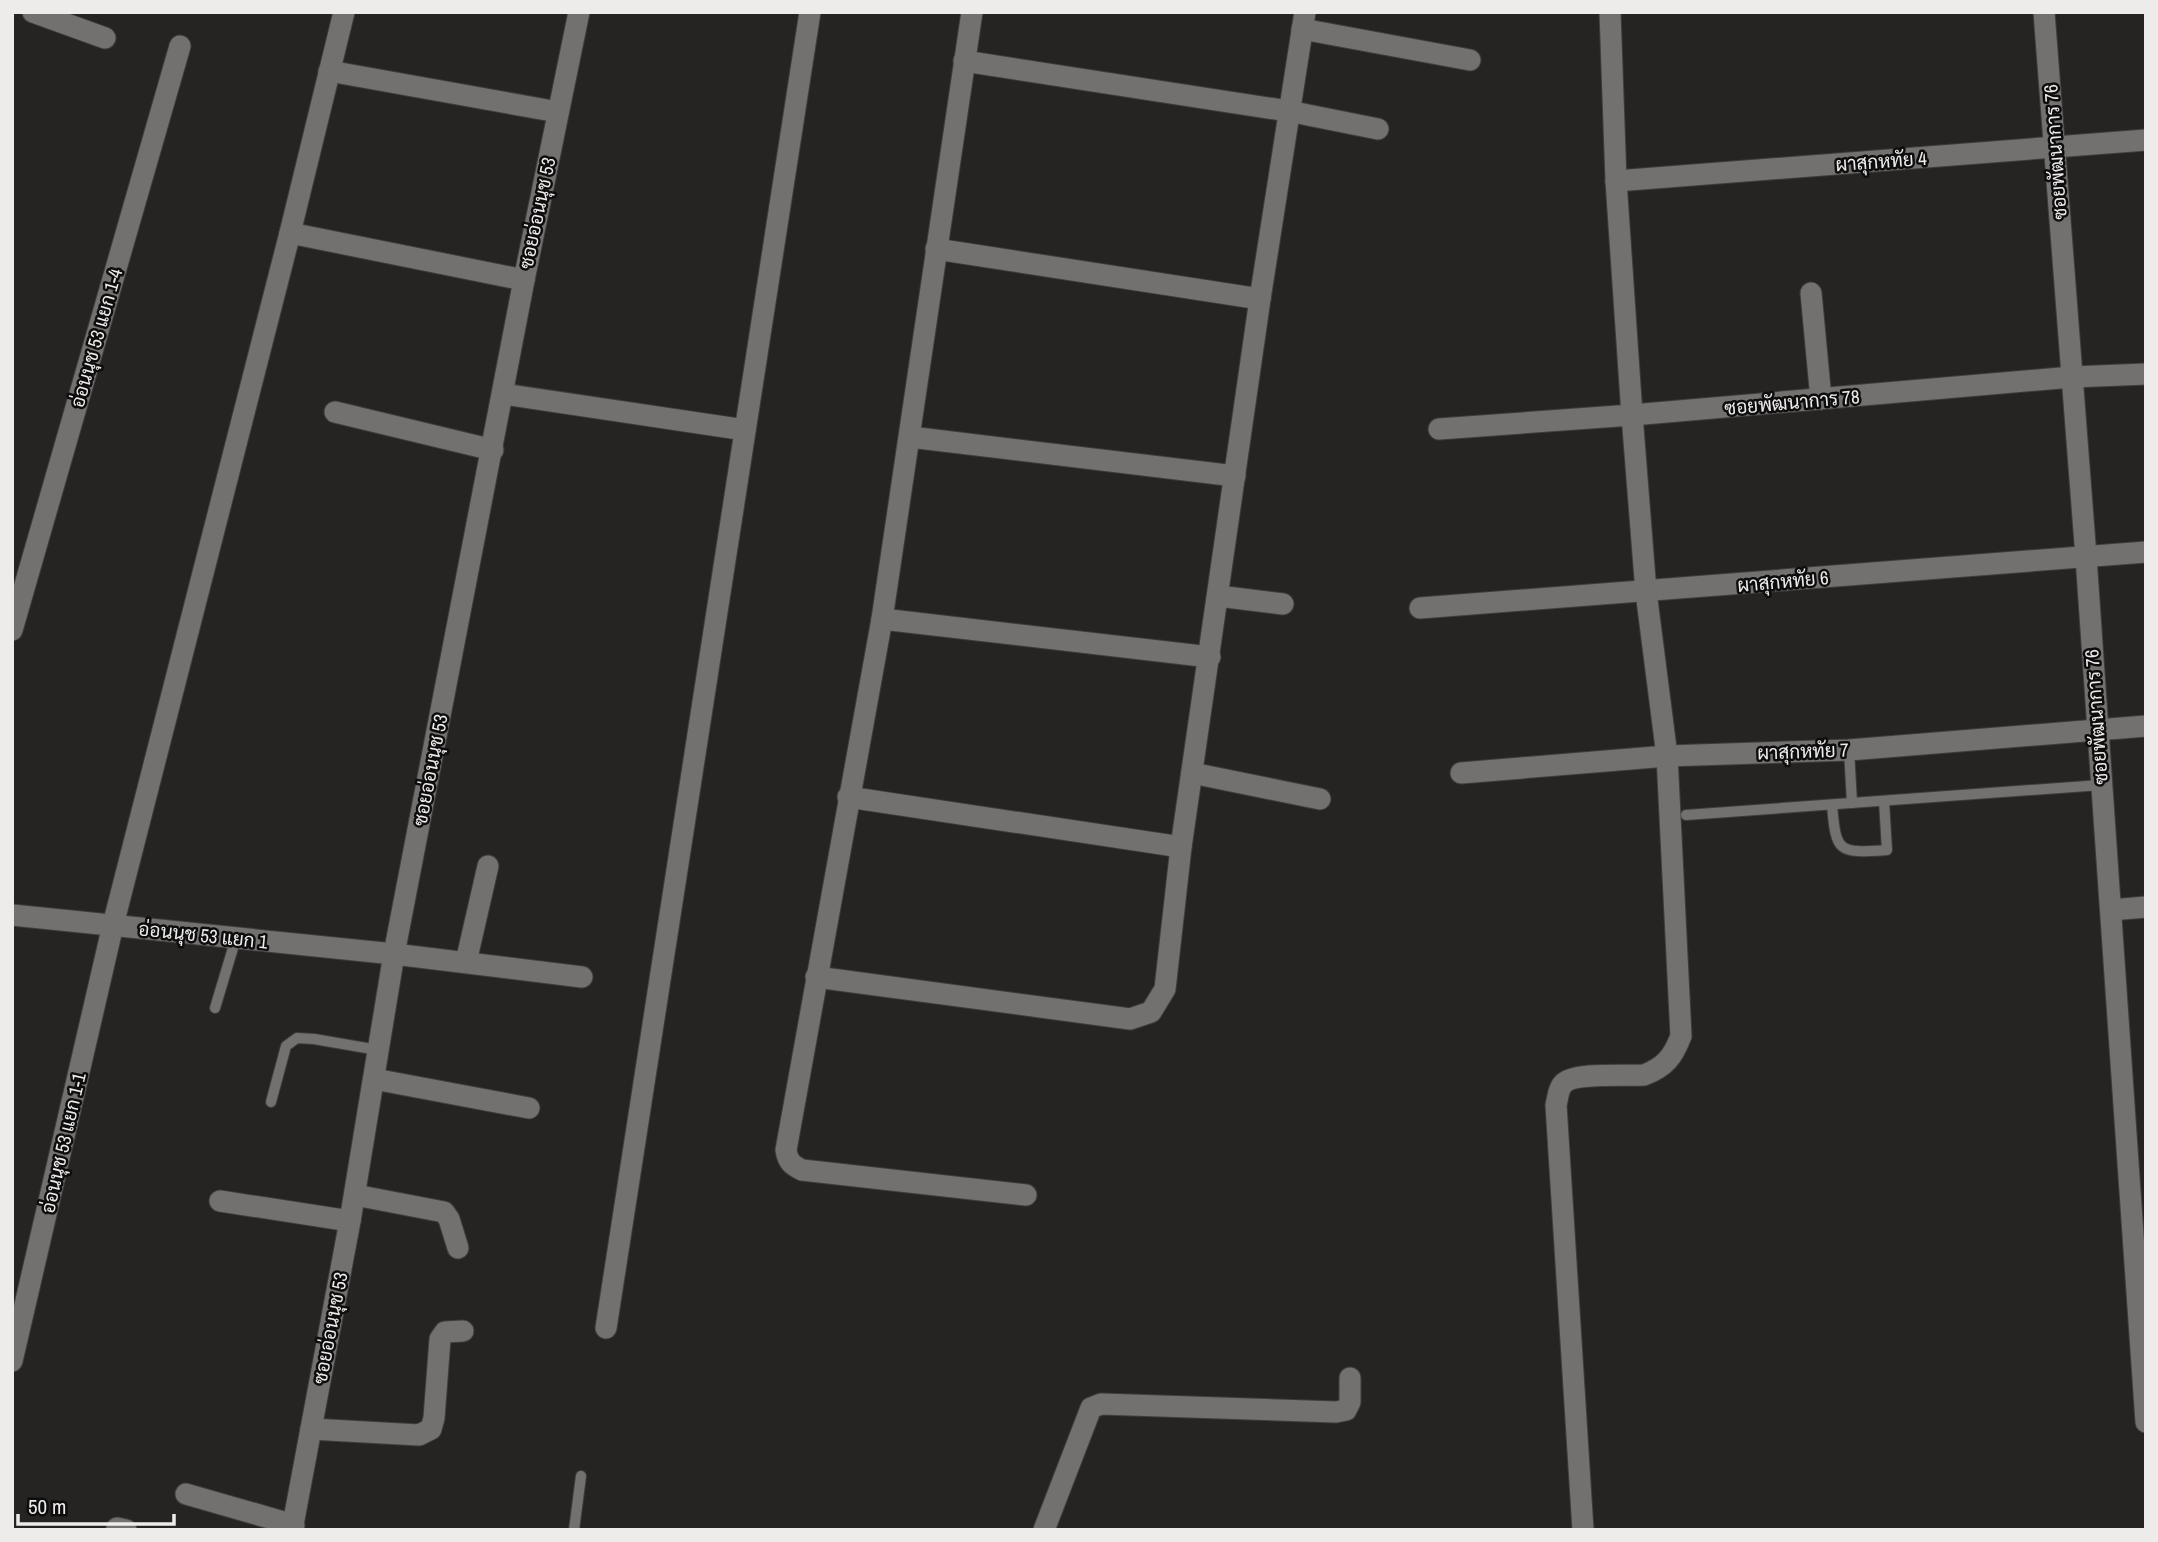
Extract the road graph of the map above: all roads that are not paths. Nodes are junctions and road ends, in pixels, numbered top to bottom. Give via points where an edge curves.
1 (33, 12) edge
2 (344, 12) edge
3 (579, 12) edge
4 (810, 12) edge
5 (972, 12) edge
6 (1609, 12) edge
7 (2044, 12) edge
8 (1303, 21) edge
9 (105, 38) dead end
10 (180, 46) dead end
11 (1470, 60) dead end
12 (964, 61) junction
13 (329, 71) junction
14 (1288, 111) junction
15 (558, 112) junction
16 (1378, 129) dead end
17 (2146, 140) edge
18 (2055, 148) junction
19 (1616, 181) junction
20 (290, 233) junction
21 (936, 249) junction
22 (524, 279) junction
23 (1811, 293) dead end
24 (1259, 299) junction
25 (2146, 374) edge
26 (2072, 377) junction
27 (503, 394) junction
28 (1821, 399) junction
29 (335, 412) dead end
30 (1632, 415) junction
31 (1439, 429) dead end
32 (745, 430) junction
33 (910, 437) junction
34 (493, 450) junction
35 (1236, 476) junction
36 (2146, 552) edge
37 (2086, 557) junction
38 (1646, 592) junction
39 (1218, 596) junction
40 (1283, 604) dead end
41 (1420, 608) dead end
42 (882, 619) junction
43 (12, 630) edge
44 (1210, 657) junction
45 (2146, 726) edge
46 (2097, 730) junction
47 (1849, 750) junction
48 (1667, 756) junction
49 (1461, 772) dead end
50 (1192, 773) junction
51 (2101, 785) junction
52 (848, 797) junction
53 (1320, 799) dead end
54 (1884, 801) junction
55 (1852, 803) junction
56 (1832, 805) junction
57 (1686, 815) dead end
58 (1181, 847) junction
59 (488, 866) dead end
60 (2146, 907) edge
61 (2111, 911) junction
62 (12, 915) edge
63 (113, 925) junction
64 (236, 938) junction
65 (394, 954) junction
66 (466, 962) junction
67 (816, 976) junction
68 (582, 977) dead end
69 (215, 1007) dead end
70 (378, 1050) junction
71 (374, 1079) junction
72 (271, 1102) dead end
73 (2146, 1105) edge
74 (2124, 1107) junction
75 (529, 1108) dead end
76 (355, 1195) junction
77 (1027, 1195) dead end
78 (220, 1201) dead end
79 (351, 1221) junction
80 (458, 1248) dead end
81 (2141, 1294) edge
82 (606, 1328) dead end
83 (463, 1331) dead end
84 (12, 1361) edge
85 (1350, 1378) dead end
86 (2146, 1422) edge
87 (311, 1429) junction
88 (581, 1476) dead end
89 (186, 1494) dead end
90 (293, 1527) edge
91 (574, 1530) edge
92 (1044, 1530) edge
93 (1583, 1530) edge

1 - 9 street
2 - 13 street, อ่อนนุช 53 แยก 1-1
3 - 15 street, ซอยอ่อนนุช 53
4 - 32 street
5 - 12 street
6 - 19 street
7 - 18 street, ซอยพัฒนาการ 76
8 - 11 street
8 - 14 street
10 - 43 street, อ่อนนุช 53 แยก 1-4
12 - 14 street
12 - 21 street
13 - 15 street
13 - 20 street, อ่อนนุช 53 แยก 1-1
14 - 16 street
14 - 24 street
15 - 22 street, ซอยอ่อนนุช 53
17 - 18 street, ผาสุกหทัย 4
18 - 19 street, ผาสุกหทัย 4
18 - 26 street, ซอยพัฒนาการ 76
19 - 30 street
20 - 22 street
20 - 63 street, อ่อนนุช 53 แยก 1-1
21 - 24 street
21 - 33 street
22 - 27 street, ซอยอ่อนนุช 53
23 - 28 street
24 - 35 street
25 - 26 street, ซอยพัฒนาการ 78
26 - 28 street, ซอยพัฒนาการ 78
26 - 37 street, ซอยพัฒนาการ 76
27 - 32 street
27 - 34 street, ซอยอ่อนนุช 53
28 - 30 street, ซอยพัฒนาการ 78
29 - 34 street
30 - 31 street, ซอยพัฒนาการ 78
30 - 38 street
32 - 82 street
33 - 35 street
33 - 42 street
34 - 65 street, ซอยอ่อนนุช 53
35 - 39 street
36 - 37 street, ผาสุกหทัย 6
37 - 38 street, ผาสุกหทัย 6
37 - 46 street, ซอยพัฒนาการ 76
38 - 41 street, ผาสุกหทัย 6
38 - 48 street
39 - 40 street
39 - 44 street
42 - 44 street
42 - 52 street
44 - 50 street
45 - 46 street, ผาสุกหทัย 7
46 - 47 street, ผาสุกหทัย 7
46 - 51 street, ซอยพัฒนาการ 76
47 - 48 street, ผาสุกหทัย 7
47 - 55 lane
48 - 49 street, ผาสุกหทัย 7
48 - 93 street via 1681,1036 1665,1065 1644,1075 1576,1077 1564,1082 1556,1105
50 - 53 street
50 - 58 street
51 - 54 lane
51 - 61 street, ซอยพัฒนาการ 76
52 - 58 street
52 - 67 street
54 - 55 lane
54 - 56 lane via 1887,850 1854,852 1841,847
55 - 56 lane
56 - 57 lane
58 - 67 street via 1165,989 1151,1012 1130,1018
59 - 66 street
60 - 61 street
61 - 74 street, ซอยพัฒนาการ 76
62 - 63 street, อ่อนนุช 53 แยก 1
63 - 64 street, อ่อนนุช 53 แยก 1
63 - 84 street, อ่อนนุช 53 แยก 1-1
64 - 65 street, อ่อนนุช 53 แยก 1
64 - 69 lane
65 - 66 street, อ่อนนุช 53 แยก 1
65 - 70 street, ซอยอ่อนนุช 53
66 - 68 street, อ่อนนุช 53 แยก 1
67 - 77 street via 786,1150 793,1166
70 - 71 street, ซอยอ่อนนุช 53
70 - 72 lane via 296,1038 286,1046
71 - 75 street
71 - 76 street, ซอยอ่อนนุช 53
73 - 74 street
74 - 81 street, ซอยพัฒนาการ 76
76 - 79 street, ซอยอ่อนนุช 53
76 - 80 street via 444,1212
78 - 79 street
79 - 87 street, ซอยอ่อนนุช 53
81 - 86 street, ซอยพัฒนาการ 76
83 - 87 street via 446,1332 440,1339 431,1429 419,1435
85 - 92 street via 1350,1402 1346,1410 1336,1412 1101,1404 1091,1408
87 - 90 street, ซอยอ่อนนุช 53
88 - 91 lane
89 - 90 street

